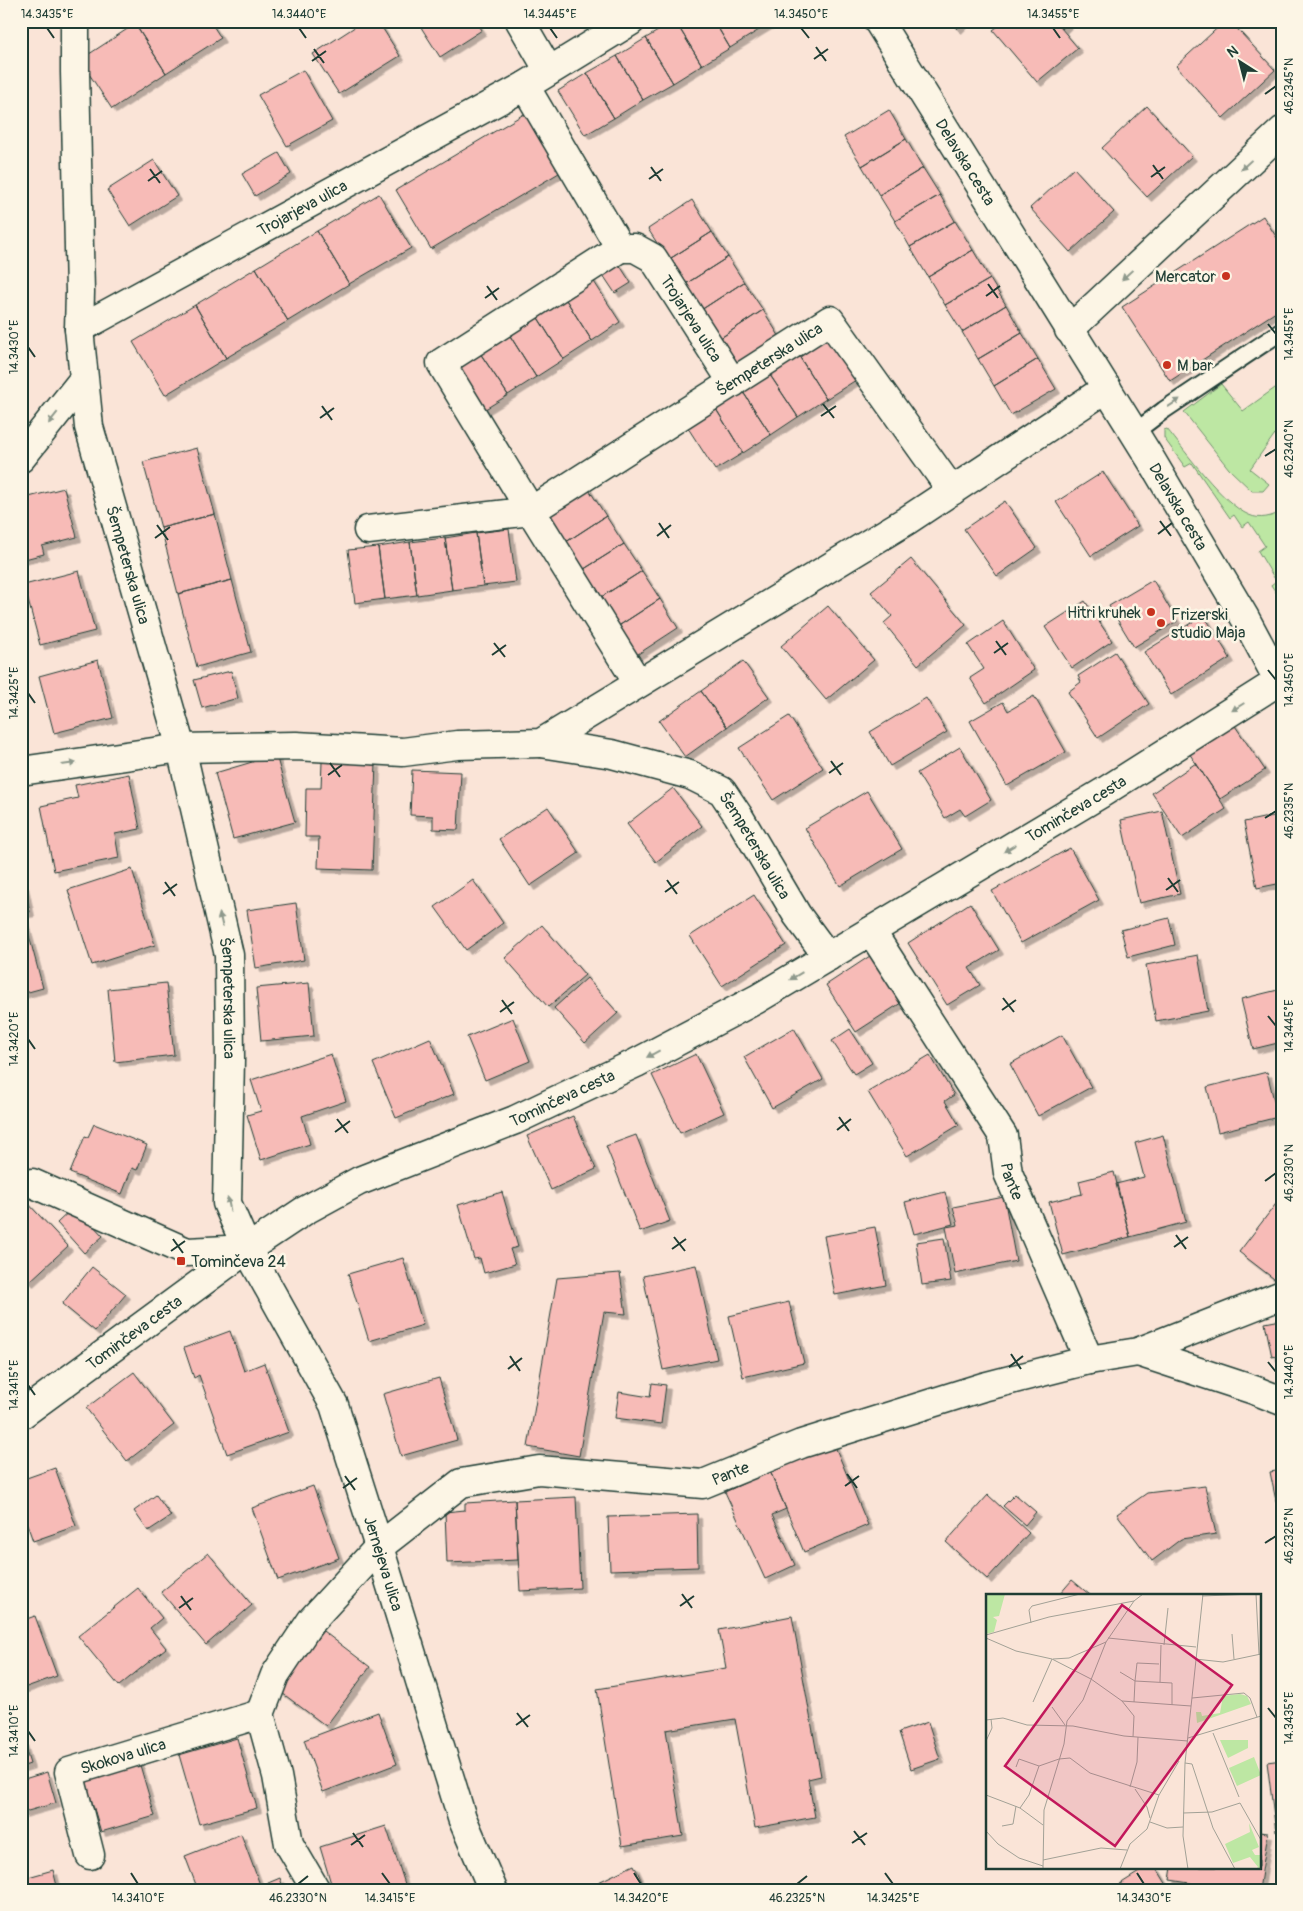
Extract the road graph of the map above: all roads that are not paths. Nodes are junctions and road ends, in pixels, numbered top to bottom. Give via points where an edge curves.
1 (75, 21) edge
2 (520, 21) edge
3 (631, 21) edge
4 (878, 21) edge
5 (549, 72) junction
6 (525, 86) junction
7 (1278, 142) edge
8 (620, 248) junction
9 (79, 329) junction
10 (1069, 330) junction
11 (1282, 331) edge
12 (83, 380) junction
13 (733, 383) junction
14 (1107, 388) junction
15 (1135, 432) junction
16 (21, 458) edge
17 (952, 491) junction
18 (531, 511) junction
19 (368, 530) dead end
20 (1273, 653) edge
21 (638, 683) junction
22 (1280, 684) edge
23 (541, 743) junction
24 (181, 748) junction
25 (21, 771) edge
26 (871, 931) junction
27 (828, 957) junction
28 (32, 1182) dead end
29 (247, 1249) junction
30 (1282, 1295) edge
31 (1138, 1352) junction
32 (1089, 1360) junction
33 (1282, 1401) edge
34 (21, 1415) edge
35 (379, 1547) junction
36 (260, 1714) junction
37 (90, 1855) dead end
38 (316, 1890) edge
39 (493, 1890) edge

1 - 9 street
2 - 5 street
3 - 5 street, Trojarjeva ulica
4 - 10 street, Delavska cesta
5 - 6 street, Trojarjeva ulica
6 - 8 street
6 - 9 street, Trojarjeva ulica
7 -> 10 street
8 - 13 street, Trojarjeva ulica via 635,248 653,258
8 - 18 street via 441,363
9 - 12 street
10 - 14 street, Delavska cesta
15 -> 11 lane
12 -> 16 street
12 - 24 street, Šempeterska ulica via 89,427
13 - 17 street, Šempeterska ulica via 830,320
13 - 18 street, Šempeterska ulica
14 - 15 street, Delavska cesta
14 - 17 street
15 - 20 street, Delavska cesta via 1245,618
17 - 21 street
18 - 19 street, Šempeterska ulica
18 - 21 street
20 - 22 street, Delavska cesta
21 - 23 street
22 -> 26 street, Tominčeva cesta
23 - 24 street, Šempeterska ulica via 457,745 403,752 296,746
23 - 27 street, Šempeterska ulica via 612,754 690,775 722,791 797,915
25 -> 24 street, Šempeterska ulica
29 -> 24 street, Šempeterska ulica via 226,1203 229,955
26 - 27 street, Tominčeva cesta
26 - 32 street, Pante via 1003,1136 1008,1174
27 -> 29 street, Tominčeva cesta via 757,999 628,1067 515,1120 359,1181 304,1211
28 - 29 street via 187,1252
29 - 34 street, Tominčeva cesta
29 - 35 street, Jernejeva ulica via 334,1405
30 - 31 street, Pante
31 - 32 street, Pante
31 - 33 street, Pante
32 - 35 street, Pante via 983,1387 802,1444 703,1484 539,1470 461,1483
35 - 36 street via 311,1621 275,1675
35 - 39 street, Jernejeva ulica via 462,1818
36 - 37 street, Skokova ulica via 69,1772
36 - 38 street via 277,1776 289,1844

